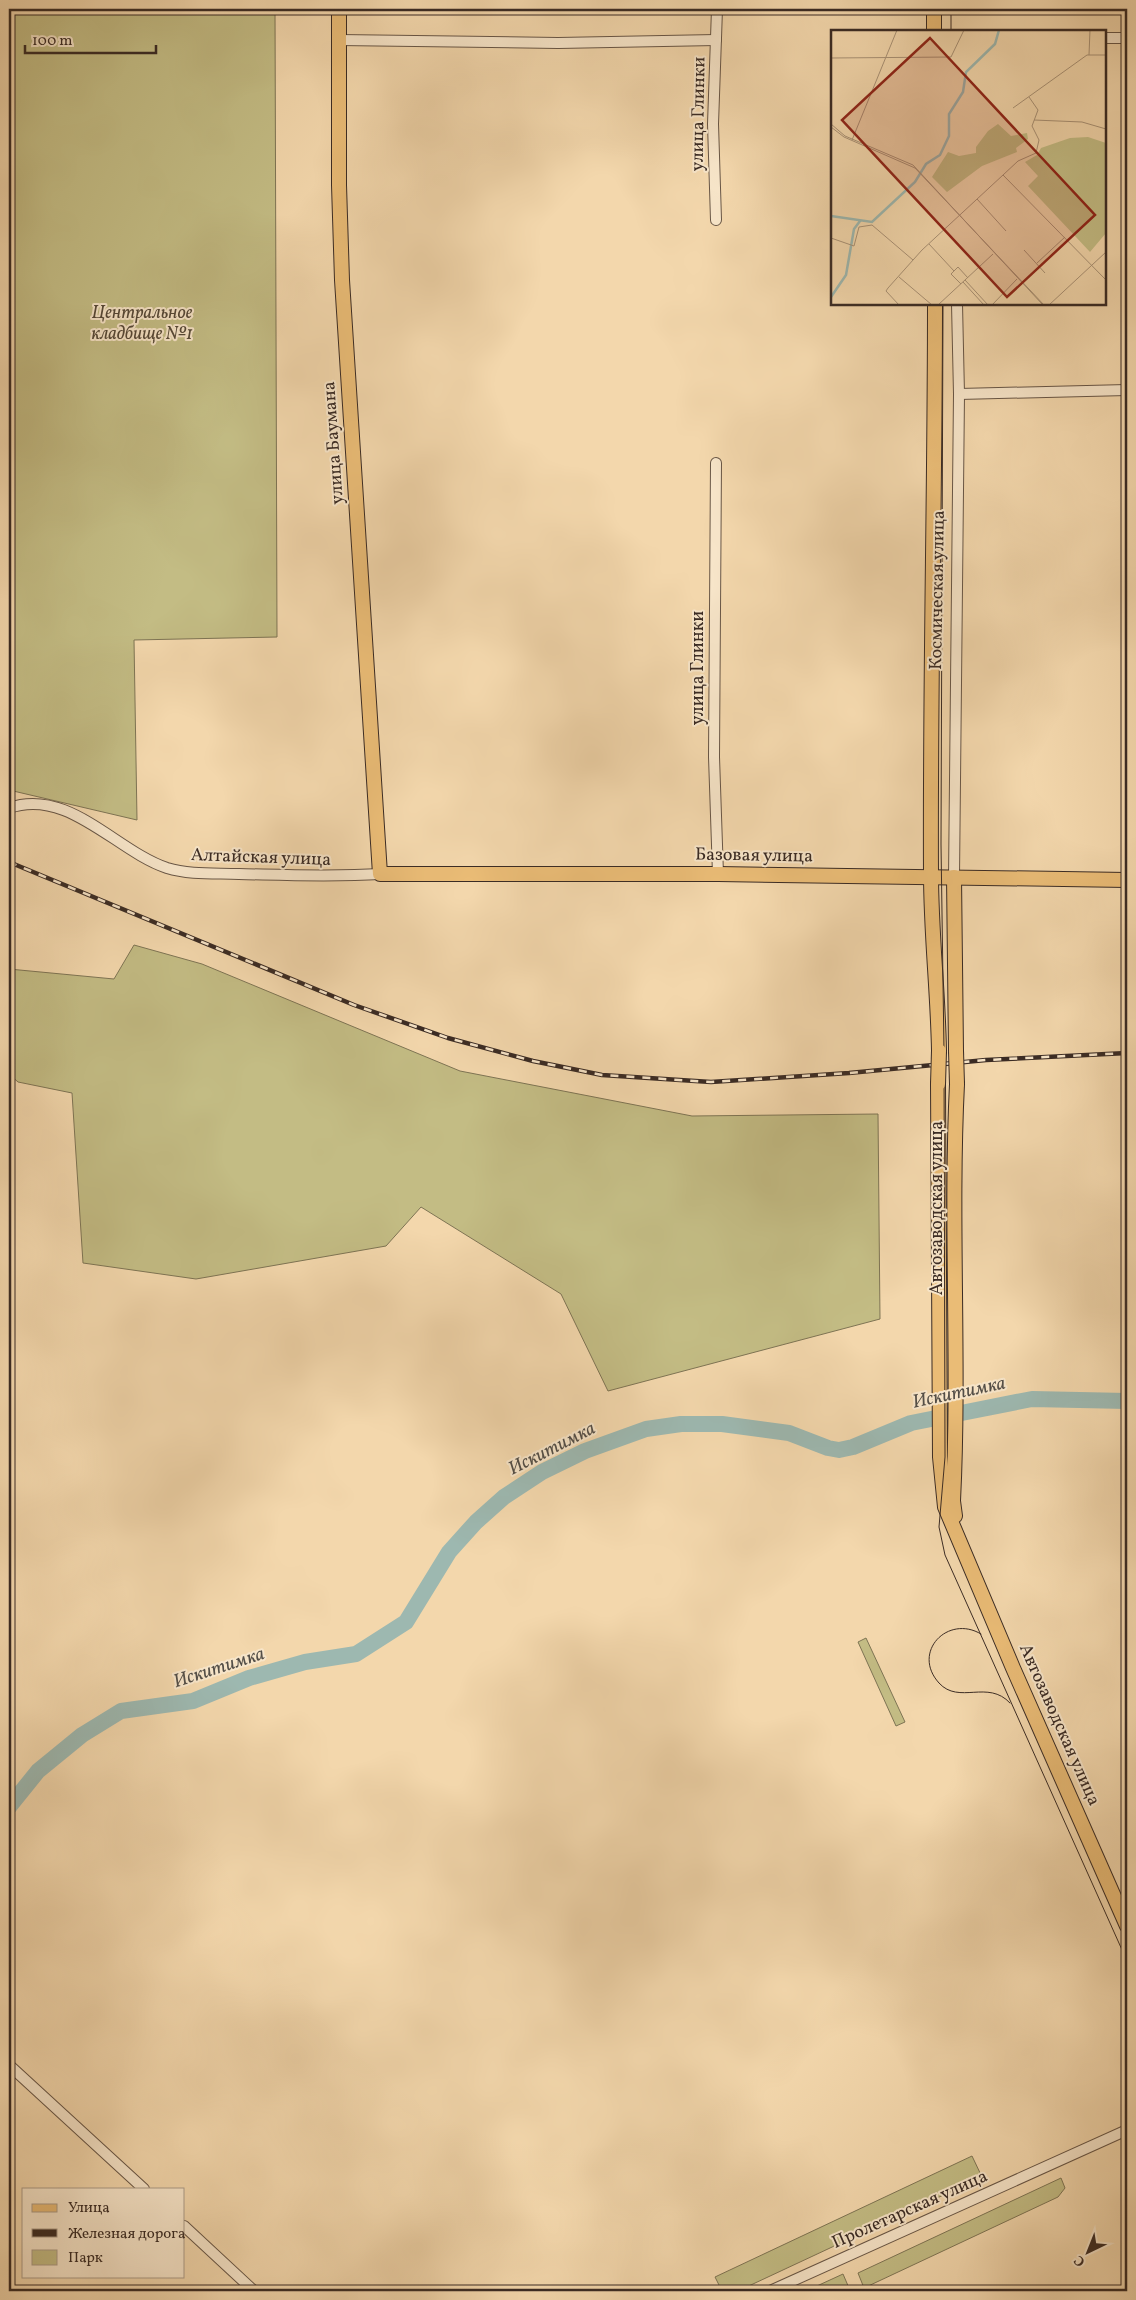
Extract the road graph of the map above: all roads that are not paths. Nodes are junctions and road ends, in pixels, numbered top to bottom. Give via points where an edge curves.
1 (339, 9) edge
2 (717, 9) edge
3 (934, 9) edge
4 (934, 30) edge
5 (1106, 38) edge
6 (1127, 38) edge
7 (339, 40) junction
8 (716, 40) junction
9 (716, 220) dead end
10 (935, 305) edge
11 (957, 305) edge
12 (1127, 390) edge
13 (959, 394) junction
14 (716, 462) dead end
15 (9, 808) edge
16 (380, 874) junction
17 (718, 874) junction
18 (930, 876) junction
19 (954, 877) junction
20 (1127, 880) edge
21 (938, 1051) joint
22 (959, 1539) junction
23 (1127, 1926) edge
24 (9, 2065) edge
25 (1127, 2130) edge
26 (143, 2188) edge
27 (185, 2227) edge
28 (254, 2291) edge
29 (770, 2291) edge

1 - 7 main road, улица Баумана
2 - 8 street, улица Глинки
3 - 4 main road
5 - 6 street
7 - 8 street via 558,43
7 - 16 main road, улица Баумана via 342,280
8 - 9 street, улица Глинки via 713,124
10 - 18 main road, Космическая улица
11 - 13 street, Космическая улица
12 - 13 street
13 - 19 street, Космическая улица
14 - 17 street, улица Глинки via 714,757
15 - 16 street, Алтайская улица via 35,804 54,807 77,816 148,859 187,873 334,877
16 - 17 main road, Базовая улица
17 - 18 main road, Базовая улица
18 - 19 main road, Базовая улица
18 - 21 main road, Космическая улица via 938,993
19 - 20 main road, Базовая улица
19 - 22 main road, Автозаводская улица, bridge via 957,1084 953,1501
21 - 22 main road, Автозаводская улица, bridge via 940,1457 945,1507
22 - 23 main road, Автозаводская улица
24 - 26 street
25 - 29 street, Пролетарская улица
27 - 28 street

